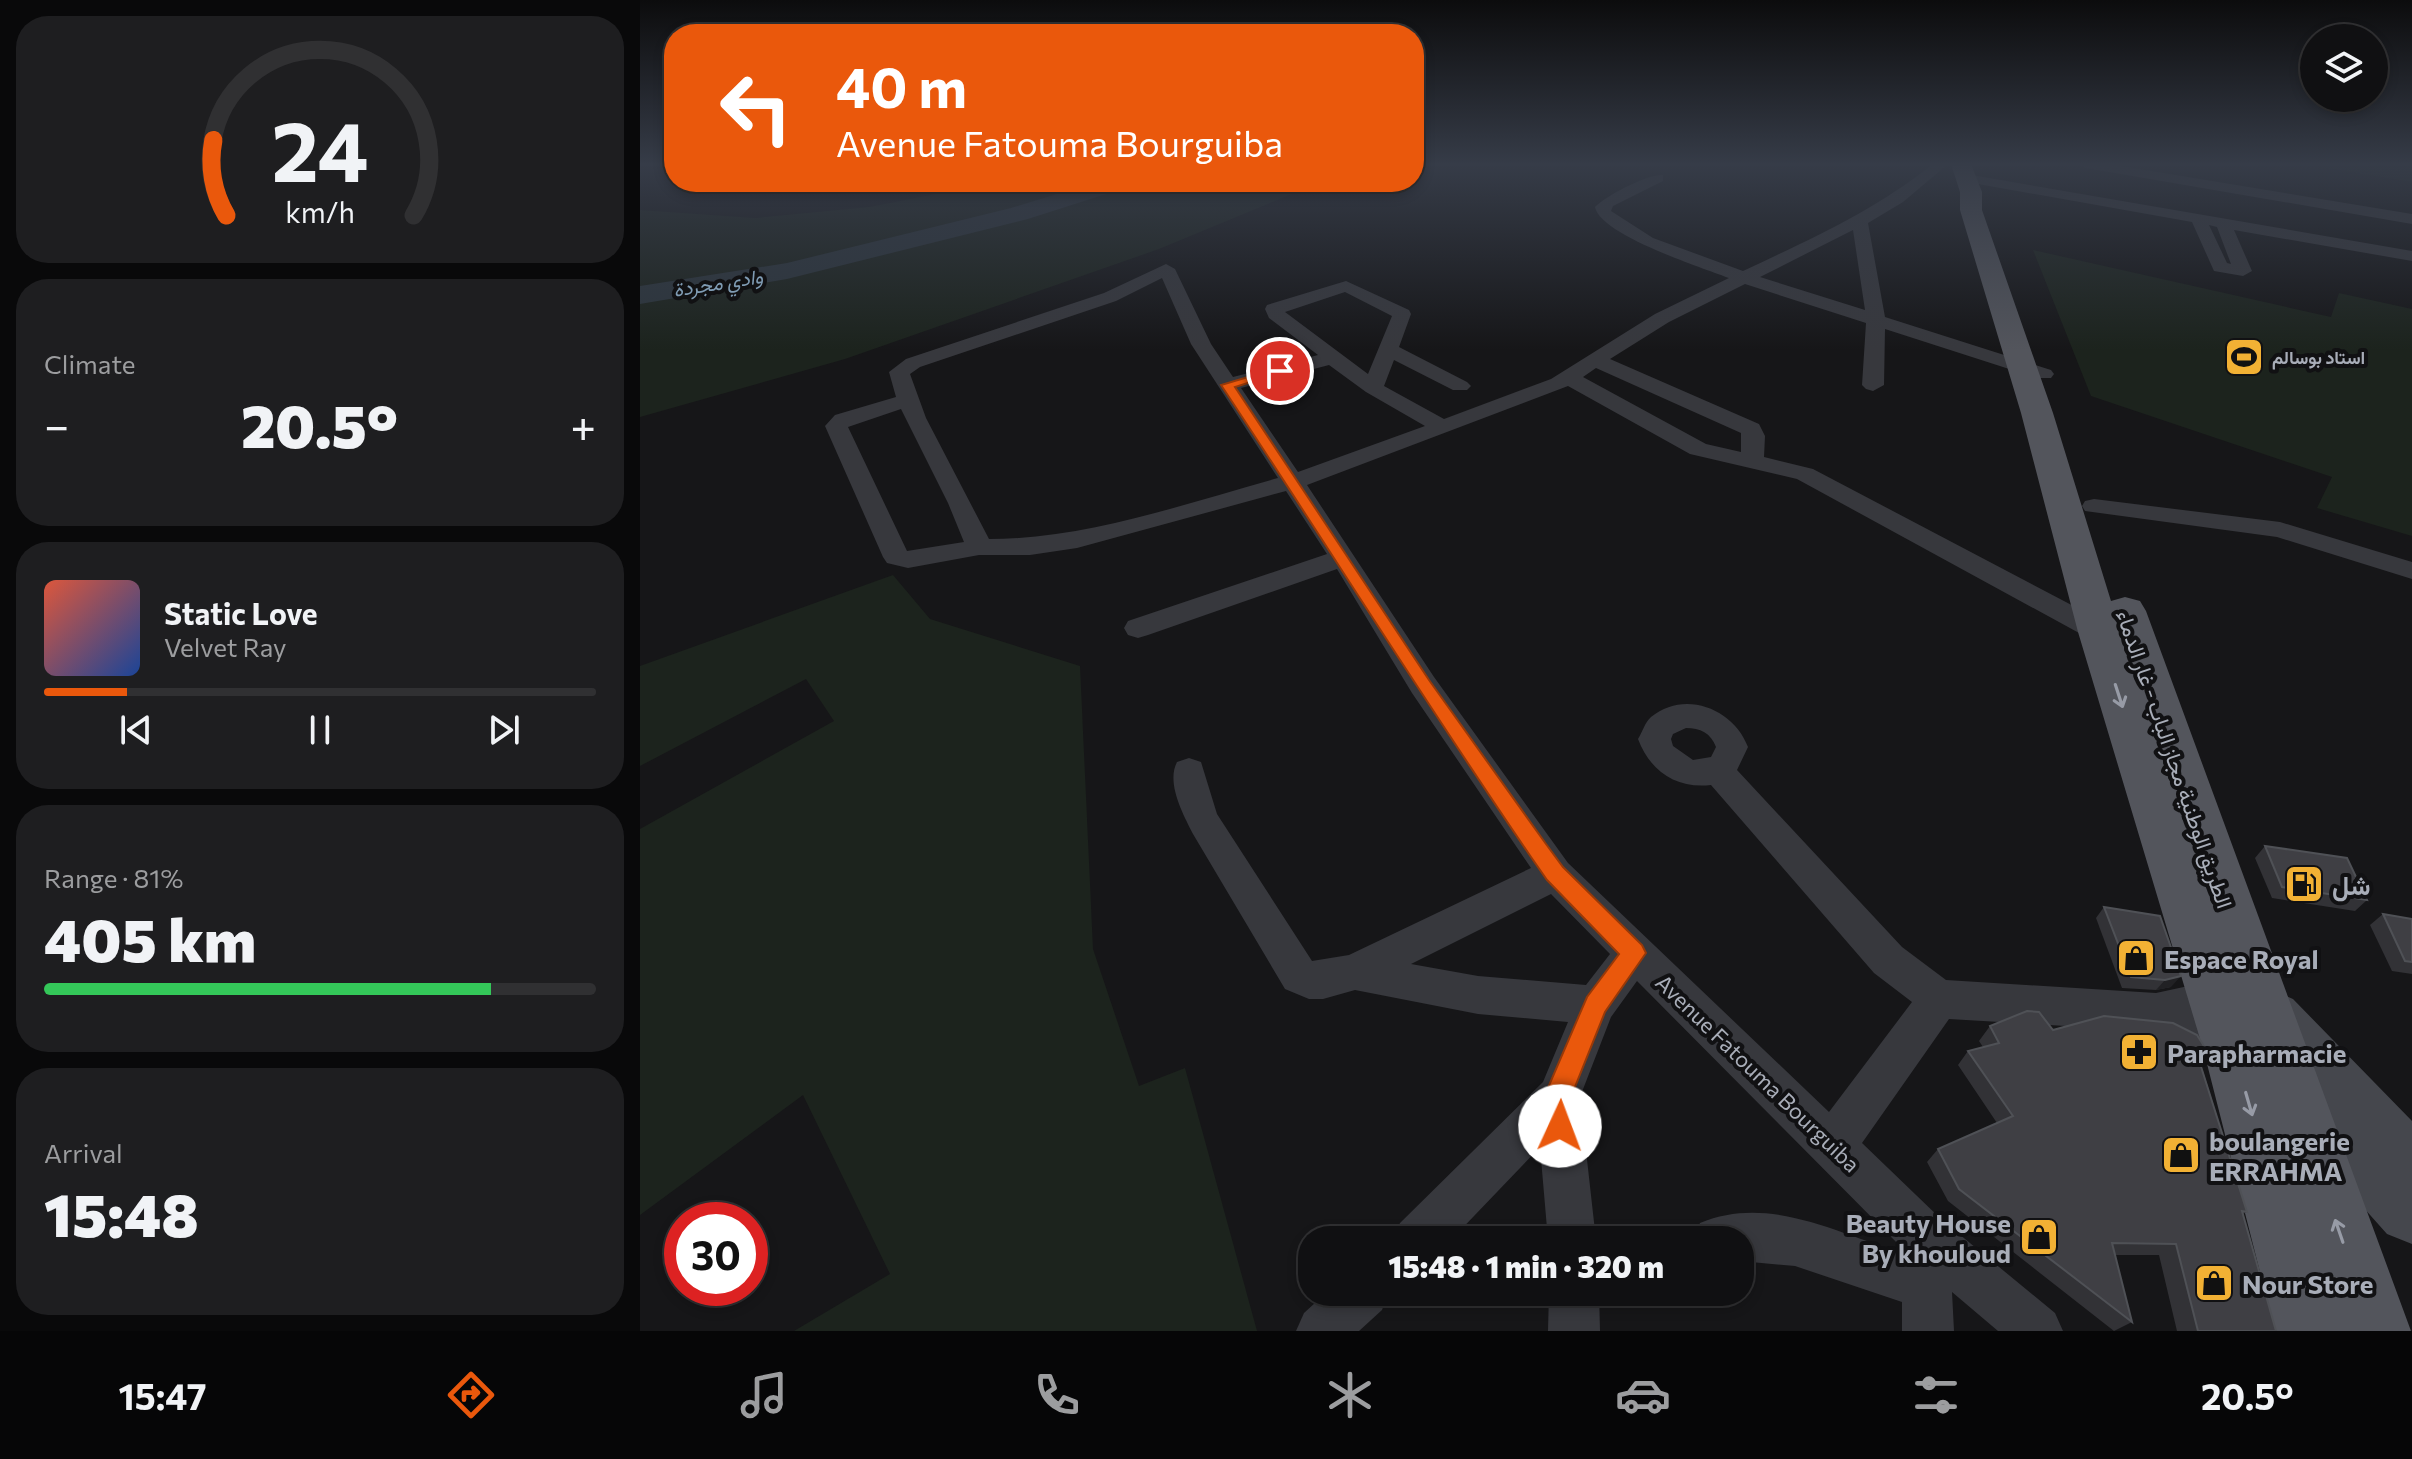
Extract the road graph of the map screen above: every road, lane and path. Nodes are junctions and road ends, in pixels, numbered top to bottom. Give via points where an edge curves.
1 (1624, 226) edge
2 (1850, 226) edge
3 (1861, 226) edge
4 (1979, 226) edge
5 (2202, 226) edge
6 (2225, 226) edge
7 (2246, 226) edge
8 (2412, 256) edge
9 (1745, 278) junction
10 (1876, 320) junction
11 (1388, 349) junction
12 (1331, 358) junction
13 (1593, 359) junction
14 (1568, 377) junction
15 (1228, 385) junction
16 (1873, 385) dead end
17 (1460, 386) dead end
18 (1373, 388) junction
19 (909, 400) junction
20 (2047, 415) junction
21 (1443, 427) junction
22 (1752, 460) junction
23 (1292, 482) junction
24 (2094, 506) junction
25 (979, 547) junction
26 (1343, 558) junction
27 (2412, 571) edge
28 (1138, 628) dead end
29 (2117, 641) junction
30 (1716, 769) dead end
31 (1189, 771) dead end
32 (1555, 874) junction
33 (1634, 953) junction
34 (1355, 972) junction
35 (1939, 999) junction
36 (1595, 1005) junction
37 (2156, 1012) junction
38 (2250, 1033) junction
39 (1558, 1097) junction
40 (1833, 1145) junction
41 (2412, 1170) edge
42 (2412, 1209) edge
43 (1431, 1226) edge
44 (1571, 1226) edge
45 (1754, 1235) edge
46 (1925, 1237) junction
47 (1349, 1306) edge
48 (1574, 1306) edge
49 (1927, 1308) edge
50 (1322, 1331) edge
51 (1574, 1331) edge
52 (2037, 1331) edge
53 (2313, 1331) edge
54 (2373, 1331) edge

1 - 9 street via 1647,241
2 - 9 street
3 - 10 street
4 - 20 main road, الطريق الوطنية مجاز الباب - غار الدماء via 1994,254
5 - 6 street via 2220,267 2243,271
7 - 8 street
9 - 10 street
9 - 13 street
10 - 16 street
10 - 20 street
11 - 12 street via 1402,314 1349,286 1274,309
11 - 17 street
11 - 18 street
12 - 15 street
12 - 18 street
13 - 14 street
13 - 22 street via 1751,429
14 - 21 street
14 - 22 street via 1698,449
15 - 19 street, Avenue Fatouma Bourguiba via 1201,344 1166,269 1110,297 906,366 900,375
15 - 23 street, Avenue Fatouma Bourguiba
18 - 21 street
19 - 25 street via 923,438 970,518
19 - 25 street via 836,426 896,557 908,560
20 - 24 main road, الطريق الوطنية مجاز الباب - غار الدماء
20 - 29 main road, الطريق الوطنية مجاز الباب - غار الدماء
21 - 23 street
22 - 29 street via 1805,474
23 - 25 street via 1077,540
23 - 26 street, Avenue Fatouma Bourguiba
24 - 27 street via 2280,530
24 - 29 main road, الطريق الوطنية مجاز الباب - غار الدماء
26 - 28 street
26 - 32 street, Avenue Fatouma Bourguiba via 1423,685
29 - 38 main road, الطريق الوطنية مجاز الباب - غار الدماء
30 - 35 street via 1888,960
31 - 34 street via 1205,824 1292,968 1309,980
32 - 33 street, Avenue Fatouma Bourguiba
32 - 34 street
33 - 36 street
33 - 40 street, Avenue Fatouma Bourguiba
34 - 36 street via 1478,995
35 - 37 street
35 - 40 street
36 - 39 street
37 - 38 street
37 - 38 street
38 - 41 street
38 - 42 street
38 -> 53 main road, الطريق الوطنية مجاز الباب - غار الدماء
54 -> 38 main road, الطريق الوطنية مجاز الباب - غار الدماء
39 - 43 street
39 - 44 street
40 - 46 street, Avenue Fatouma Bourguiba
45 - 49 street via 1788,1240
46 - 49 street
46 - 52 street, Avenue Fatouma Bourguiba
47 - 50 street
48 - 51 street

